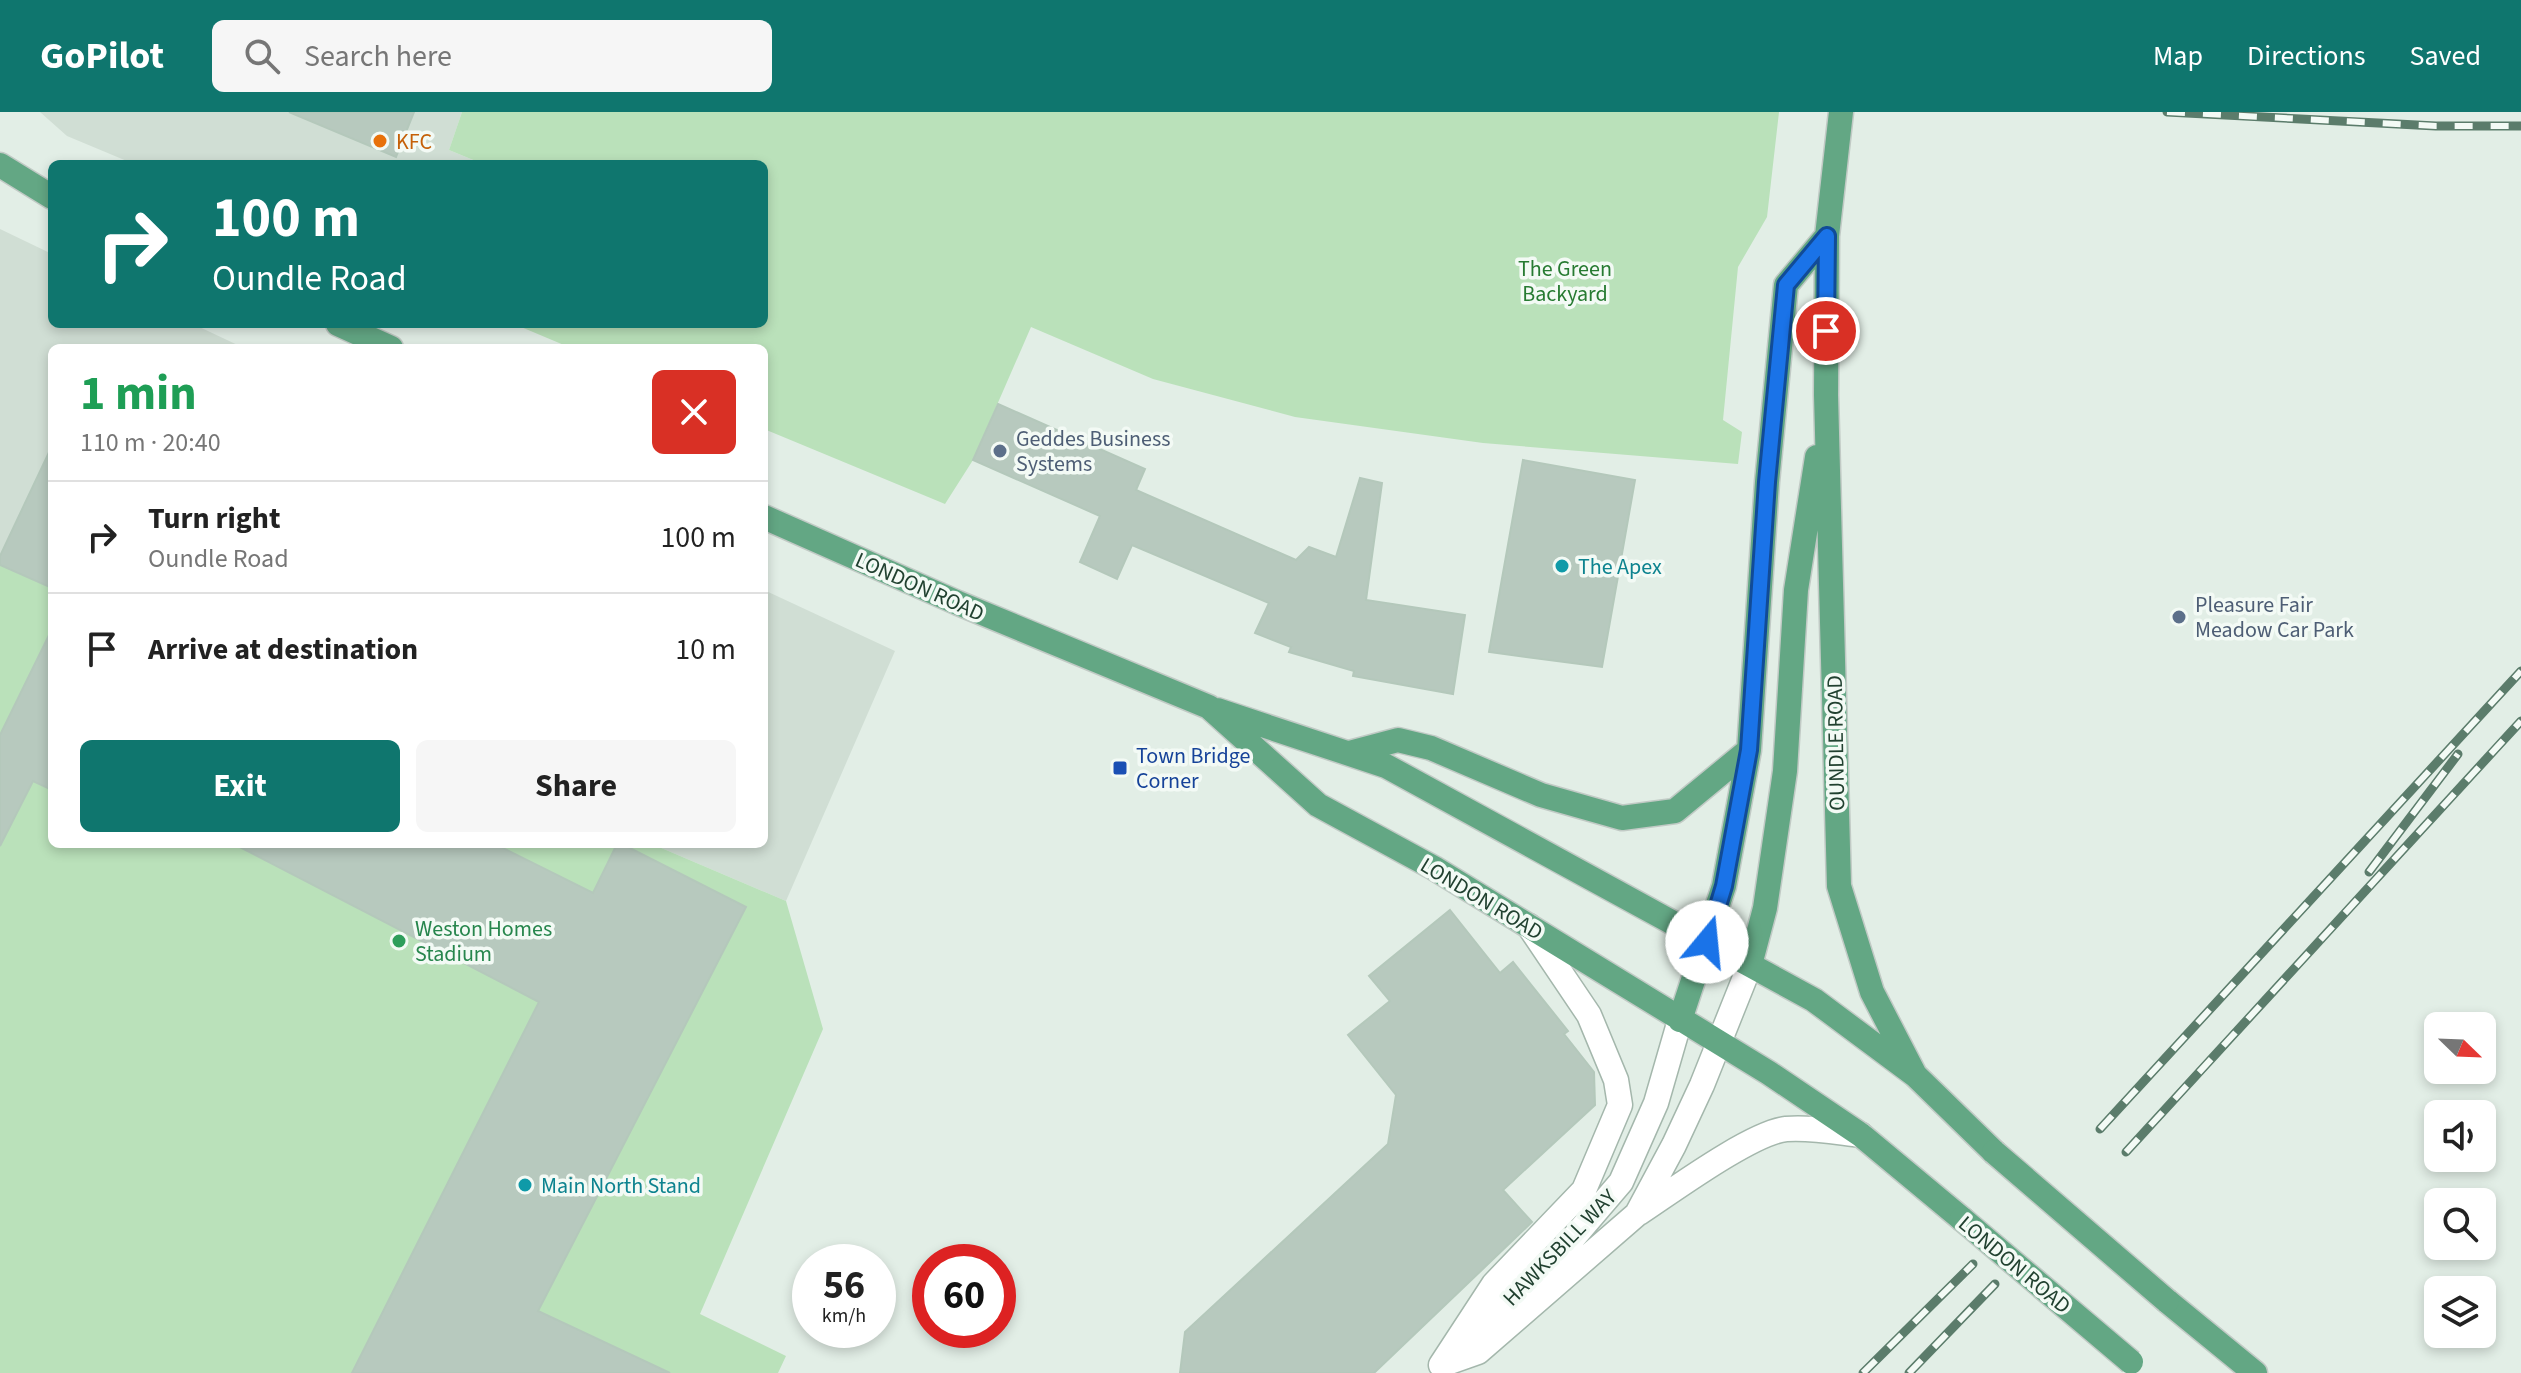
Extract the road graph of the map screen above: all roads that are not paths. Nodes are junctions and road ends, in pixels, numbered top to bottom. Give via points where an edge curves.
1 (1841, 112) edge
2 (0, 165) edge
3 (48, 195) edge
4 (1827, 236) junction
5 (347, 328) edge
6 (382, 344) edge
7 (1826, 395) junction
8 (768, 519) edge
9 (1209, 707) junction
10 (1749, 750) junction
11 (1349, 753) junction
12 (1529, 926) junction
13 (1707, 942) junction
14 (1750, 965) junction
15 (1680, 1020) junction
16 (1719, 1043) junction
17 (1915, 1075) junction
18 (1861, 1135) junction
19 (1637, 1214) junction
20 (2139, 1367) edge
21 (1437, 1369) edge
22 (2255, 1373) edge

1 - 4 main road, OUNDLE ROAD
2 - 3 main road
4 - 7 main road, OUNDLE ROAD
4 - 10 main road via 1786,285
5 - 6 main road
7 - 14 main road, OUNDLE ROAD via 1796,590 1785,771 1765,908
7 - 17 main road, OUNDLE ROAD via 1839,886 1872,992
8 - 9 main road, LONDON ROAD
9 - 11 main road
9 - 12 main road, LONDON ROAD via 1318,805
10 - 11 main road via 1675,811 1622,818 1541,795 1431,748 1398,740
10 - 13 main road via 1724,886
11 - 13 main road via 1386,766
12 - 15 main road, LONDON ROAD
12 - 21 street, HAWKSBILL WAY via 1589,1015 1616,1080 1620,1105 1584,1190 1494,1284
13 - 14 main road
13 - 15 main road
14 - 16 street, HAWKSBILL WAY
14 - 17 main road via 1814,1000
15 - 16 main road, LONDON ROAD
15 - 21 street, HAWKSBILL WAY via 1656,1103 1621,1182 1568,1244
16 - 18 main road, LONDON ROAD
16 - 19 street, HAWKSBILL WAY
17 - 22 main road, bridge via 1994,1152
18 - 19 street, HAWKSBILL WAY via 1783,1129 1754,1140
18 - 20 main road, LONDON ROAD, bridge
19 - 21 street, HAWKSBILL WAY via 1478,1352

